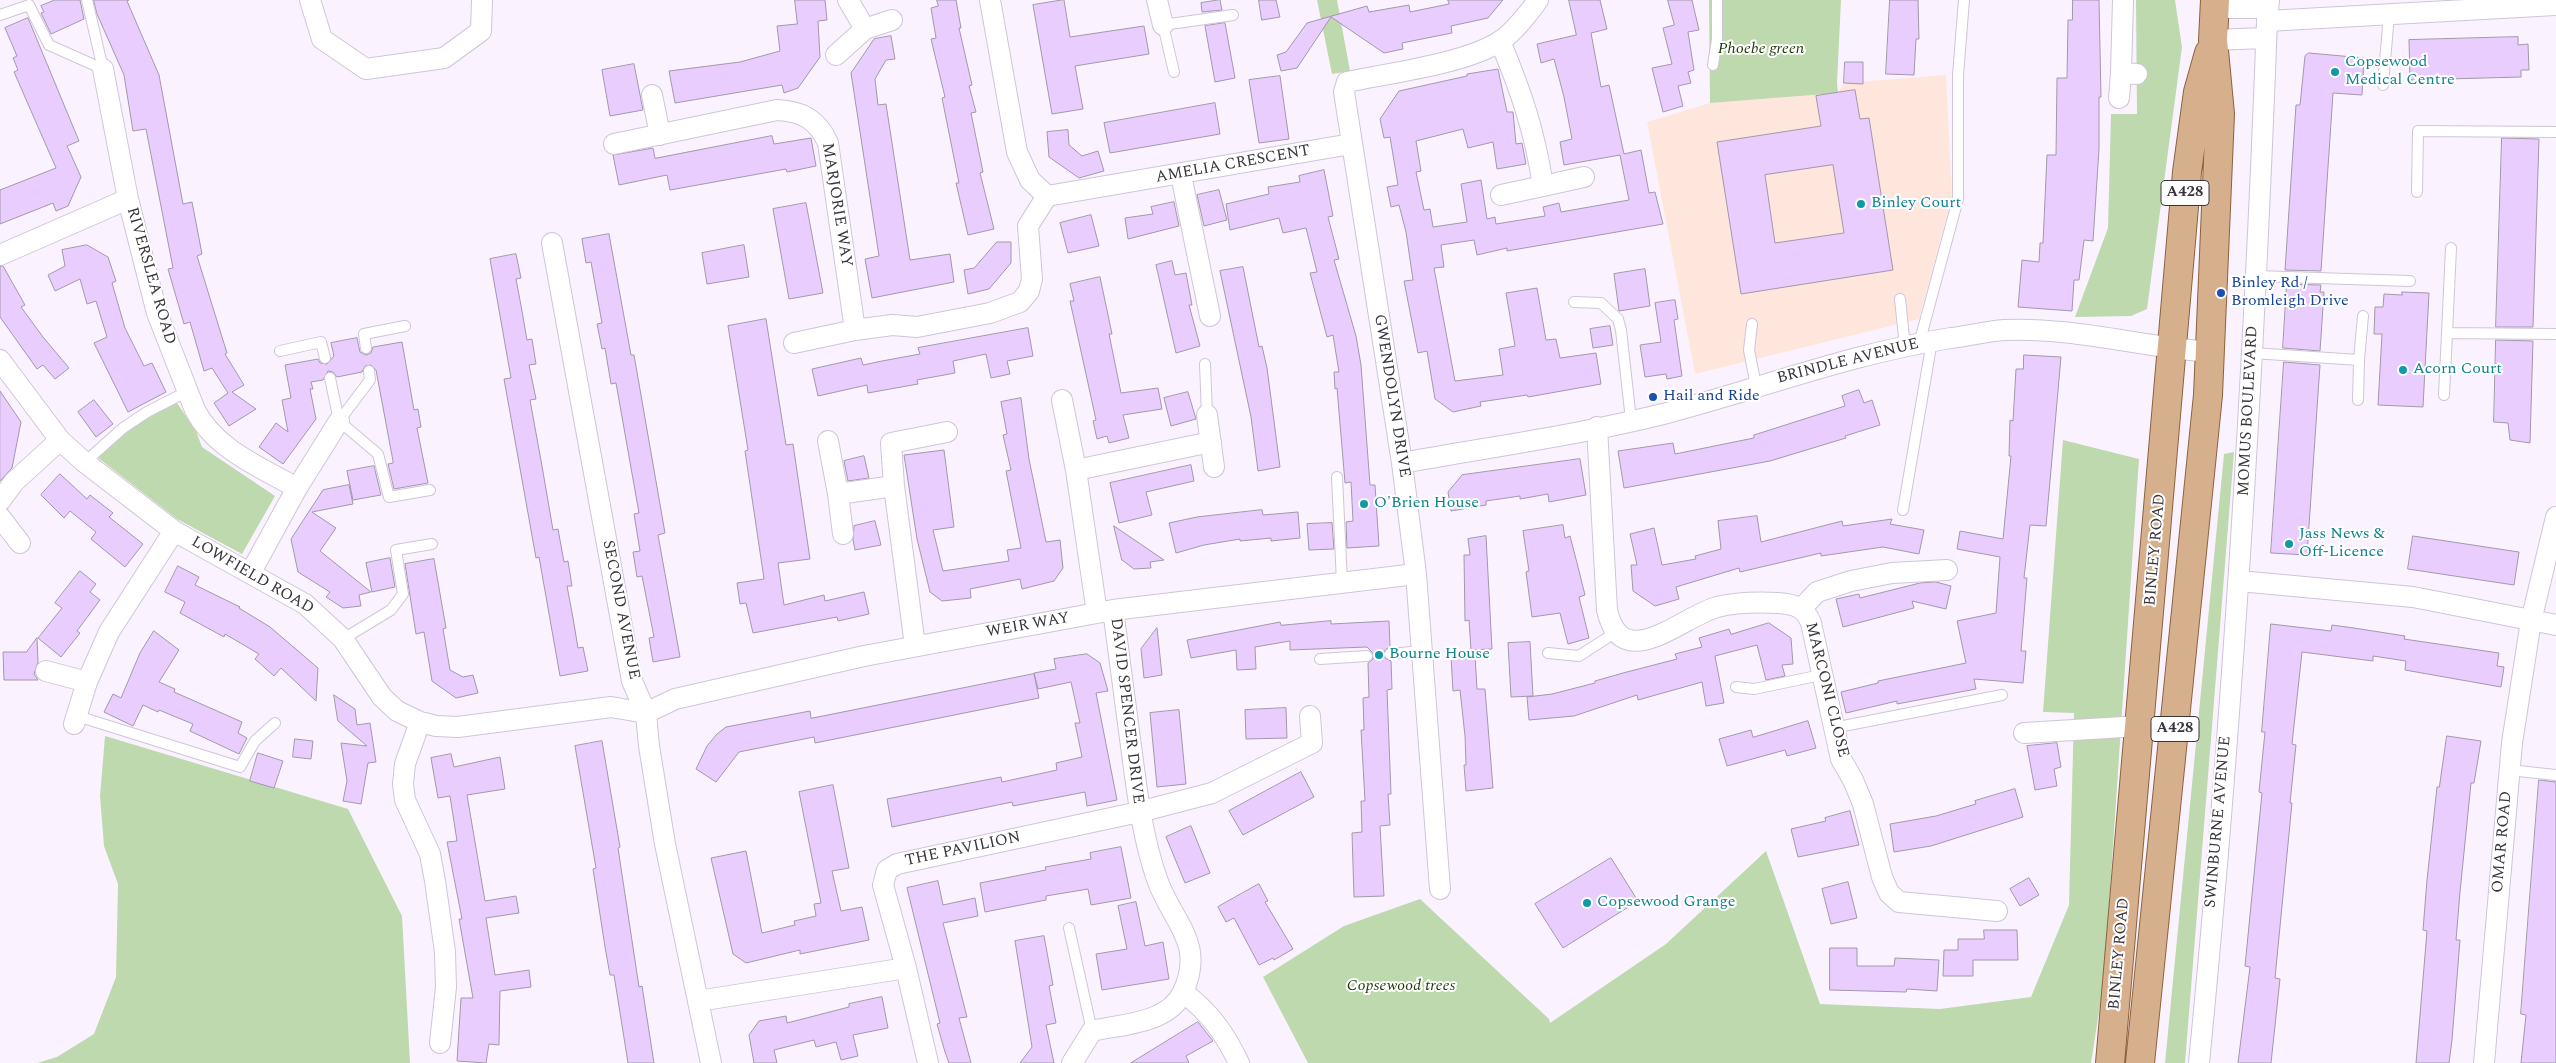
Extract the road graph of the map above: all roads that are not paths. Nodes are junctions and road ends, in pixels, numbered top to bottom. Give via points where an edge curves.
1 (87, 0) edge
2 (310, 0) edge
3 (482, 0) edge
4 (848, 0) edge
5 (990, 0) edge
6 (1157, 0) edge
7 (1538, 0) edge
8 (1717, 0) edge
9 (1964, 0) edge
10 (2123, 0) edge
11 (2215, 4) edge
12 (2556, 5) edge
13 (2389, 14) junction
14 (0, 15) edge
15 (1233, 15) dead end
16 (2268, 17) edge
17 (892, 20) dead end
18 (1163, 25) junction
19 (865, 29) junction
20 (2213, 40) junction
21 (1500, 42) junction
22 (836, 55) dead end
23 (1713, 64) dead end
24 (103, 69) junction
25 (1174, 72) dead end
26 (2383, 85) dead end
27 (652, 96) dead end
28 (2119, 98) dead end
29 (2556, 132) edge
30 (660, 135) junction
31 (614, 144) dead end
32 (1351, 144) junction
33 (1181, 175) junction
34 (1584, 177) dead end
35 (1543, 186) junction
36 (2416, 192) dead end
37 (1501, 194) dead end
38 (1046, 196) junction
39 (128, 199) junction
40 (552, 242) dead end
41 (2451, 248) dead end
42 (0, 255) edge
43 (2257, 276) junction
44 (2410, 281) dead end
45 (1900, 299) dead end
46 (1574, 302) dead end
47 (1210, 316) dead end
48 (2363, 316) dead end
49 (1752, 324) dead end
50 (405, 326) dead end
51 (855, 330) junction
52 (2447, 333) junction
53 (2556, 334) edge
54 (794, 344) dead end
55 (1918, 344) junction
56 (366, 348) dead end
57 (2192, 350) junction
58 (280, 351) dead end
59 (2252, 353) junction
60 (325, 358) dead end
61 (0, 360) edge
62 (2359, 360) junction
63 (1206, 364) dead end
64 (369, 371) dead end
65 (330, 378) dead end
66 (1756, 386) junction
67 (188, 391) junction
68 (2444, 395) dead end
69 (1062, 400) dead end
70 (2358, 400) dead end
71 (1207, 415) joint
72 (1631, 420) junction
73 (339, 421) junction
74 (1597, 428) junction
75 (947, 432) dead end
76 (60, 440) junction
77 (828, 441) dead end
78 (1211, 442) junction
79 (85, 462) junction
80 (1402, 463) junction
81 (1214, 467) dead end
82 (1076, 470) junction
83 (1336, 477) dead end
84 (894, 486) junction
85 (297, 488) junction
86 (430, 490) dead end
87 (838, 494) junction
88 (0, 501) edge
89 (1903, 510) dead end
90 (0, 517) edge
91 (2556, 517) edge
92 (174, 531) junction
93 (843, 534) dead end
94 (20, 543) dead end
95 (432, 544) dead end
96 (1947, 570) dead end
97 (251, 572) junction
98 (1416, 574) junction
99 (2239, 581) junction
100 (1342, 582) junction
101 (1802, 608) junction
102 (1105, 612) junction
103 (2531, 621) junction
104 (2556, 625) edge
105 (1616, 632) junction
106 (343, 639) junction
107 (915, 646) junction
108 (1422, 652) junction
109 (1548, 653) dead end
110 (1390, 654) dead end
111 (1367, 656) dead end
112 (1320, 659) dead end
113 (46, 671) dead end
114 (1821, 675) junction
115 (87, 682) junction
116 (1736, 687) dead end
117 (2002, 695) dead end
118 (646, 713) junction
119 (1310, 716) dead end
120 (76, 720) joint
121 (420, 722) junction
122 (275, 723) dead end
123 (2140, 726) junction
124 (1832, 728) junction
125 (2024, 733) dead end
126 (2509, 770) junction
127 (2556, 775) edge
128 (1140, 812) junction
129 (1440, 889) dead end
130 (1997, 911) dead end
131 (1069, 928) dead end
132 (906, 968) junction
133 (1183, 992) junction
134 (698, 1001) junction
135 (1092, 1031) junction
136 (440, 1043) dead end
137 (710, 1063) edge
138 (928, 1063) edge
139 (1072, 1063) edge
140 (1239, 1063) edge
141 (2110, 1063) edge
142 (2140, 1063) edge
143 (2199, 1063) edge
144 (2484, 1063) edge

1 - 24 lane
2 - 3 street via 322,39 366,69 444,58 481,31
4 - 19 street
5 - 38 street via 1016,152 1030,180
6 - 18 street
7 - 21 street
8 - 23 lane
9 - 55 lane via 1958,75 1958,199
10 - 28 street via 2129,73
11 - 16 street
11 - 20 main road, BINLEY ROAD / A428
12 - 13 street
13 - 16 street
13 - 26 lane
14 - 24 lane via 29,5 49,45
15 - 18 lane
16 - 20 street
16 - 43 street, MOMUS BOULEVARD
17 - 19 street
18 - 25 lane
19 - 22 street
20 - 57 main road, BINLEY ROAD / A428 via 2220,114 2218,162 2200,254
20 - 57 main road, BINLEY ROAD / A428 via 2198,92 2187,172
21 - 32 street via 1468,56 1347,82 1344,92
21 - 35 street via 1522,92
24 - 39 street, RIVERSLEA ROAD
27 - 30 street
29 - 36 lane via 2418,131
30 - 31 street, MARJORIE WAY
30 - 51 street, MARJORIE WAY via 777,110 792,111 812,120 823,131 828,143
32 - 33 street, AMELIA CRESCENT
32 - 80 street, GWENDOLYN DRIVE
33 - 38 street, AMELIA CRESCENT
33 - 47 street
34 - 35 street
35 - 37 street
38 - 51 street via 1028,226 1032,279 1029,291 1020,302 990,313 917,327 892,325
39 - 42 street
39 - 67 street, RIVERSLEA ROAD via 157,313
40 - 118 street, SECOND AVENUE via 632,681
41 - 52 lane
43 - 44 lane
43 - 59 street, MOMUS BOULEVARD
45 - 55 lane
46 - 72 lane via 1601,303 1618,319
48 - 62 lane
49 - 66 lane via 1749,350
50 - 56 lane via 364,334
51 - 54 street
52 - 53 lane
52 - 68 lane
55 - 57 street, BRINDLE AVENUE via 2003,330 2043,330
55 - 66 street, BRINDLE AVENUE via 1811,369
55 - 89 lane
57 - 123 main road, BINLEY ROAD / A428
57 - 142 main road, BINLEY ROAD / A428 via 2208,395
58 - 60 lane via 321,342
59 - 62 lane
59 - 99 street, MOMUS BOULEVARD
61 - 76 street, LOWFIELD ROAD
62 - 70 lane
63 - 71 lane
64 - 73 lane via 370,380
65 - 73 lane
66 - 72 street, BRINDLE AVENUE
67 - 79 lane via 123,428
67 - 85 street, RIVERSLEA ROAD via 202,425 220,443
69 - 82 street, DAVID SPENCER DRIVE
71 - 78 street
72 - 74 street, BRINDLE AVENUE
73 - 85 street
73 - 86 lane via 378,454 389,497
74 - 80 street, BRINDLE AVENUE
74 - 105 street via 1607,610
75 - 84 street via 891,443
76 - 79 street, LOWFIELD ROAD
76 - 88 street via 14,482
77 - 87 street
78 - 81 street
78 - 82 street
79 - 92 street, LOWFIELD ROAD
80 - 98 street, GWENDOLYN DRIVE
82 - 102 street, DAVID SPENCER DRIVE
83 - 100 lane
84 - 87 street
84 - 107 street
85 - 97 street
87 - 93 street
90 - 94 street
91 - 103 street, OMAR ROAD
92 - 97 street, LOWFIELD ROAD
92 - 115 street via 109,632
95 - 106 lane via 396,550 404,594 391,610
96 - 101 street, MARCONI CLOSE via 1892,573 1851,581 1818,592
97 - 106 street, LOWFIELD ROAD via 305,604
98 - 100 street, WEIR WAY
98 - 108 street, GWENDOLYN DRIVE
99 - 103 street via 2413,597
99 - 143 street, SWINBURNE AVENUE
100 - 102 street, WEIR WAY
101 - 105 street, MARCONI CLOSE via 1792,604 1748,602 1698,614 1648,640 1634,642
101 - 114 street, MARCONI CLOSE via 1811,623
102 - 107 street, WEIR WAY
102 - 128 street, DAVID SPENCER DRIVE
103 - 104 street
103 - 126 street, OMAR ROAD
105 - 109 lane via 1578,656
106 - 121 street, LOWFIELD ROAD via 382,697 397,711
107 - 118 street, WEIR WAY via 674,699
108 - 110 lane
108 - 129 street, GWENDOLYN DRIVE
111 - 112 lane
113 - 115 street
114 - 116 lane via 1754,689
114 - 124 street, MARCONI CLOSE
115 - 120 street
117 - 124 lane
118 - 121 street, LOWFIELD ROAD via 611,707 458,727
118 - 134 street, SECOND AVENUE via 665,844
119 - 128 street, DAVID SPENCER DRIVE via 1312,743 1212,793
120 - 122 lane via 240,767 255,741
121 - 136 street via 403,784 405,800 430,854 435,881 446,987
123 - 125 street
123 - 141 main road, BINLEY ROAD / A428
124 - 130 street, MARCONI CLOSE via 1841,759 1863,804 1889,892 1899,902
126 - 127 lane
126 - 144 street, OMAR ROAD
128 - 132 street, THE PAVILION via 897,864 887,870 883,885
128 - 133 street, DAVID SPENCER DRIVE via 1158,881 1188,939 1190,965
131 - 135 lane
132 - 134 street
132 - 138 street, THE PAVILION
133 - 135 street, DAVID SPENCER DRIVE via 1173,1006 1158,1015
133 - 140 street via 1224,1032
134 - 137 street, SECOND AVENUE
135 - 139 street

